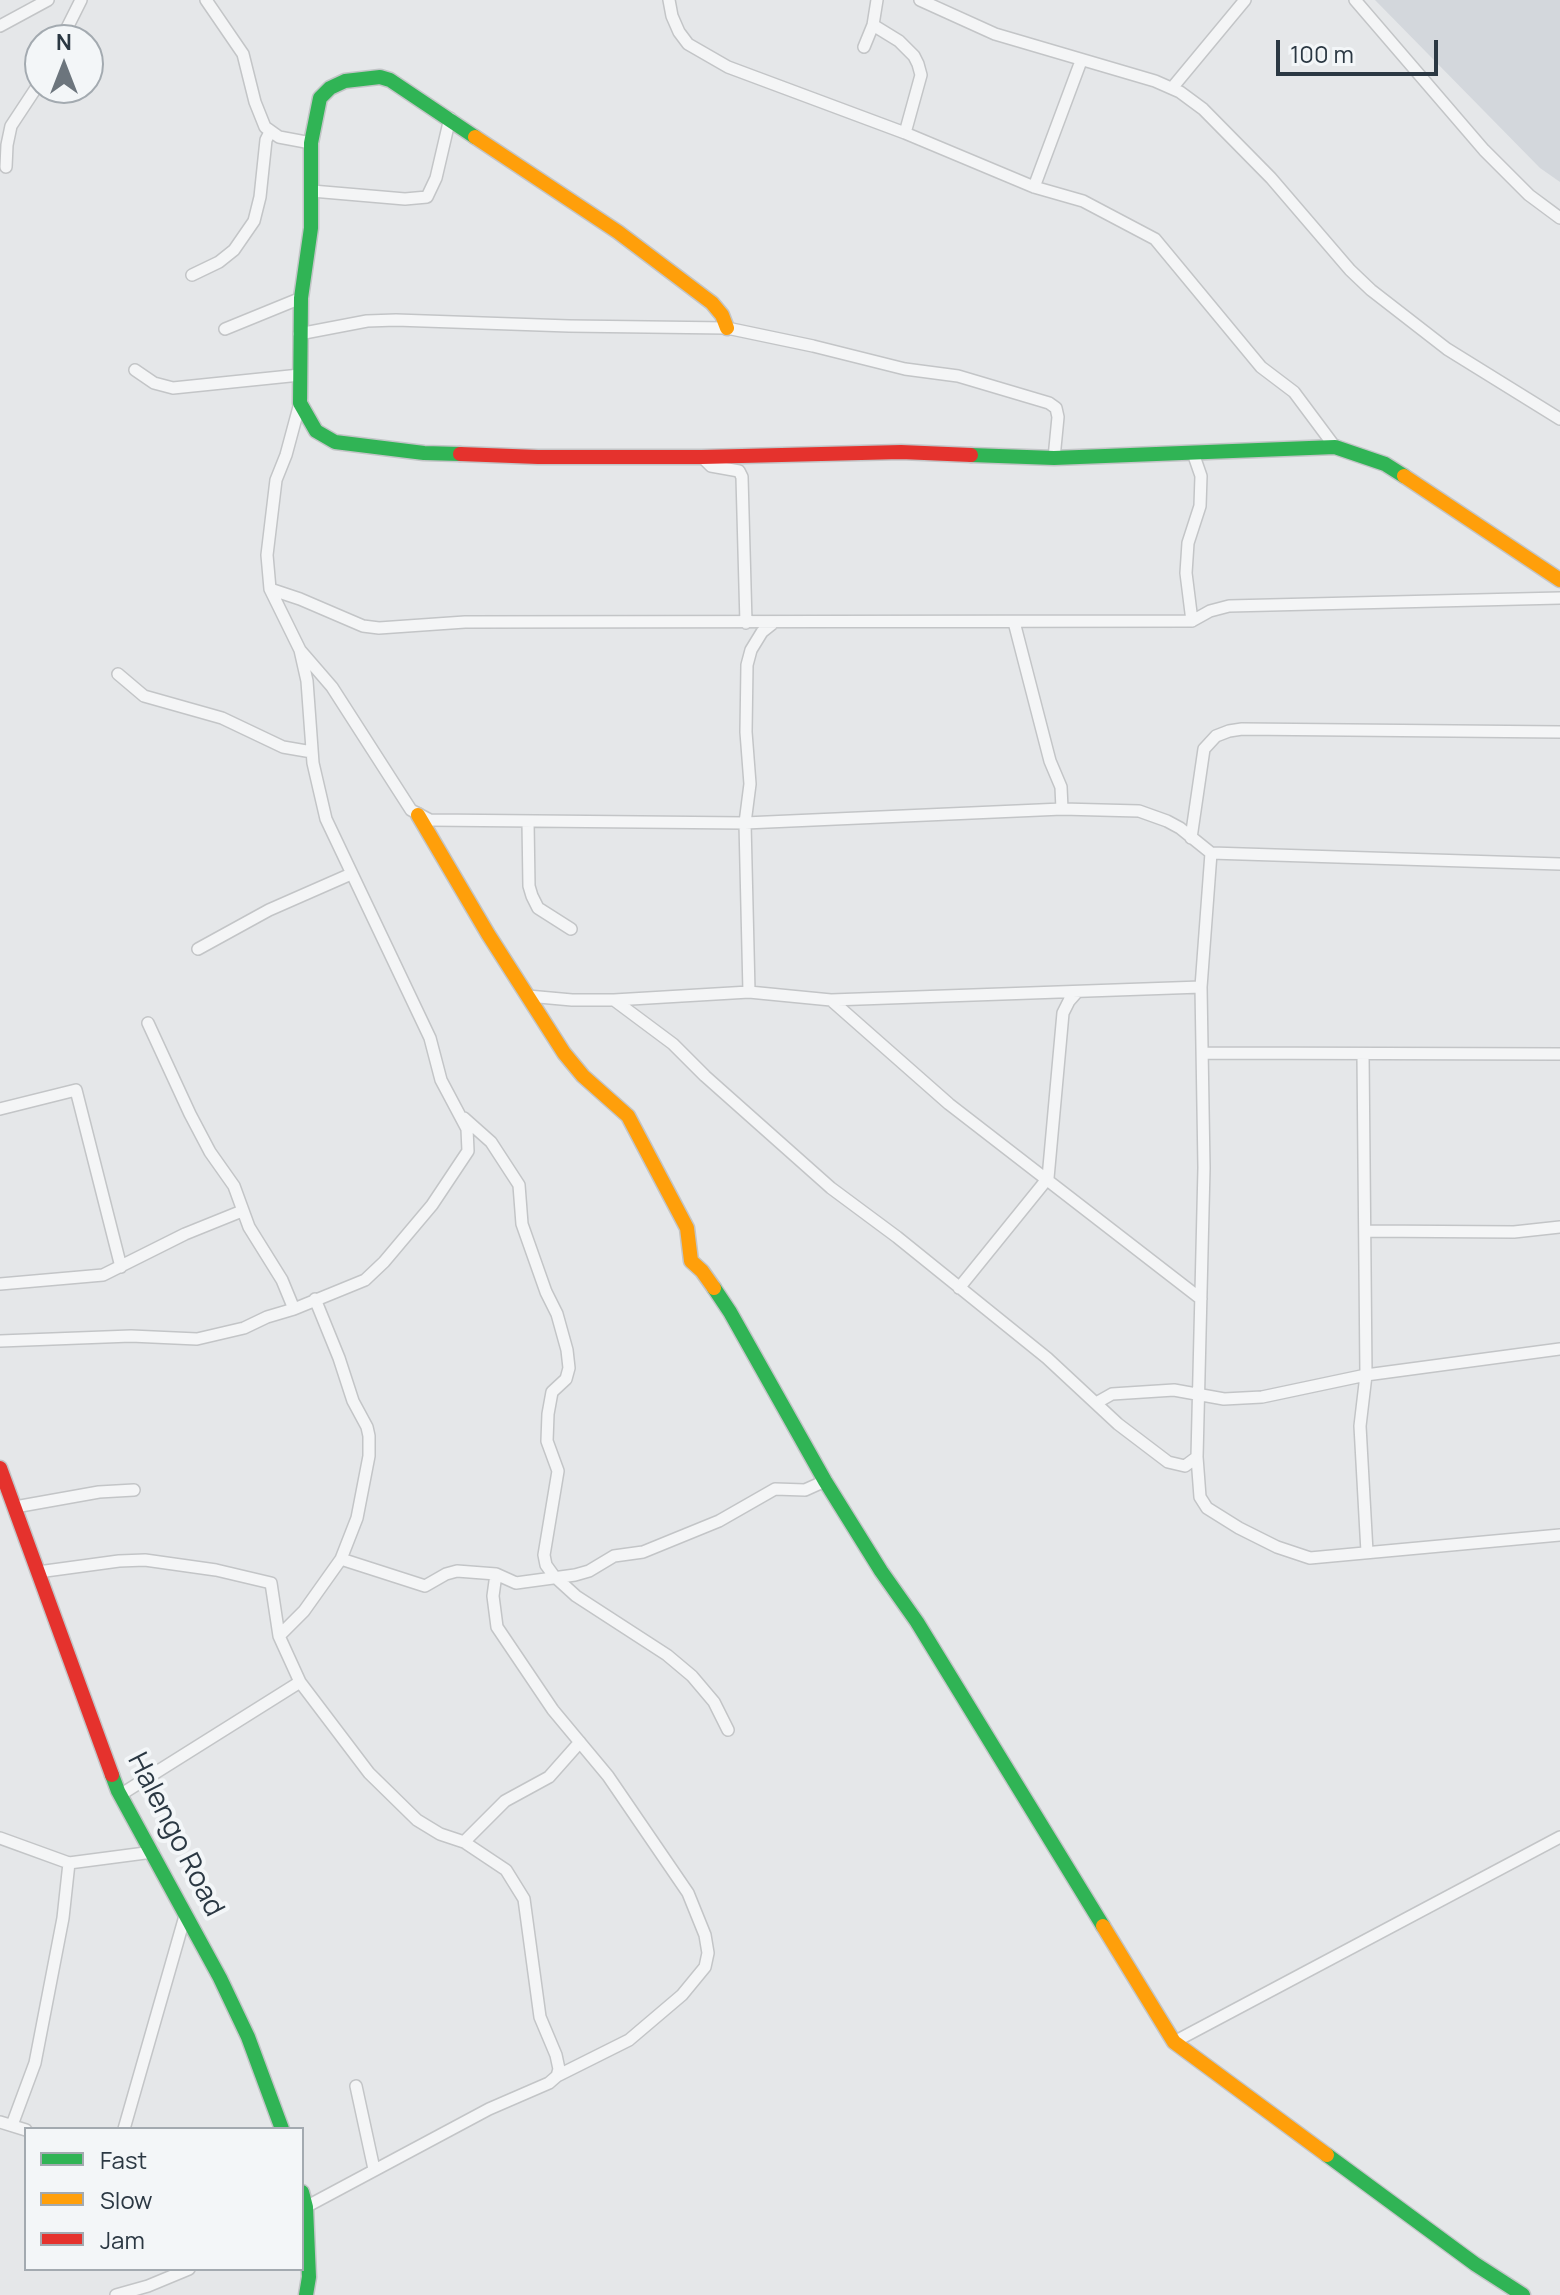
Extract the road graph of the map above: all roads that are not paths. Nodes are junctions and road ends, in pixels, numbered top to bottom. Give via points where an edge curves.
1 (48, 0) edge
2 (81, 0) edge
3 (206, 0) edge
4 (669, 0) edge
5 (877, 0) edge
6 (920, 0) edge
7 (1245, 0) edge
8 (1355, 0) edge
9 (69, 24) edge
10 (873, 25) junction
11 (0, 26) edge
12 (864, 47) dead end
13 (1081, 61) junction
14 (1172, 88) junction
15 (26, 104) edge
16 (450, 118) junction
17 (270, 132) junction
18 (905, 133) junction
19 (311, 143) junction
20 (6, 167) dead end
21 (1034, 187) junction
22 (312, 191) junction
23 (1560, 218) edge
24 (192, 275) dead end
25 (301, 298) junction
26 (727, 328) junction
27 (225, 329) dead end
28 (299, 334) junction
29 (135, 370) dead end
30 (300, 375) junction
31 (300, 403) junction
32 (1560, 419) edge
33 (1335, 447) junction
34 (1193, 453) junction
35 (702, 457) junction
36 (1054, 458) junction
37 (1560, 580) edge
38 (270, 589) junction
39 (1560, 598) edge
40 (1192, 621) junction
41 (1014, 622) junction
42 (746, 623) junction
43 (772, 624) junction
44 (300, 650) junction
45 (118, 674) dead end
46 (1560, 732) edge
47 (312, 752) junction
48 (1062, 809) junction
49 (418, 815) junction
50 (528, 822) junction
51 (745, 823) junction
52 (1191, 838) junction
53 (1211, 853) junction
54 (1560, 864) edge
55 (351, 874) junction
56 (571, 929) dead end
57 (198, 949) dead end
58 (1201, 987) junction
59 (749, 992) junction
60 (1077, 992) junction
61 (528, 996) junction
62 (614, 1000) junction
63 (831, 1000) junction
64 (148, 1023) dead end
65 (1203, 1053) junction
66 (1363, 1054) junction
67 (1560, 1054) edge
68 (0, 1109) edge
69 (463, 1117) junction
70 (1048, 1178) junction
71 (242, 1211) junction
72 (1560, 1227) edge
73 (1365, 1231) junction
74 (121, 1267) junction
75 (0, 1284) edge
76 (959, 1288) junction
77 (315, 1299) junction
78 (1201, 1299) junction
79 (294, 1309) junction
80 (0, 1341) edge
81 (1560, 1349) edge
82 (1366, 1375) junction
83 (1198, 1396) junction
84 (1096, 1403) junction
85 (1197, 1457) junction
86 (2, 1478) edge
87 (825, 1481) junction
88 (134, 1490) dead end
89 (15, 1507) junction
90 (1560, 1535) edge
91 (1367, 1552) junction
92 (341, 1559) junction
93 (38, 1572) junction
94 (496, 1574) junction
95 (554, 1576) junction
96 (279, 1636) junction
97 (300, 1682) junction
98 (728, 1730) dead end
99 (580, 1742) junction
100 (120, 1795) junction
101 (1560, 1837) edge
102 (0, 1838) edge
103 (464, 1842) junction
104 (153, 1852) junction
105 (69, 1863) junction
106 (185, 1916) junction
107 (1174, 2042) junction
108 (557, 2076) junction
109 (356, 2086) dead end
110 (6, 2124) edge
111 (125, 2127) edge
112 (281, 2127) edge
113 (374, 2169) junction
114 (304, 2203) edge
115 (304, 2215) edge
116 (184, 2271) edge
117 (116, 2295) edge
118 (306, 2295) edge
119 (1523, 2295) edge

1 - 11 street
2 - 9 street
3 - 17 street via 243,54 259,115
4 - 18 street via 688,44 728,67
5 - 10 street
6 - 13 street via 995,34
7 - 14 street
8 - 23 street via 1484,150
10 - 12 street
10 - 18 street via 899,41 918,64 921,75
13 - 14 street
13 - 21 street
14 - 32 street via 1203,109 1371,290 1447,349
15 - 20 street via 11,126
16 - 19 street via 390,80 358,78 337,84 320,98
16 - 22 street via 427,197
16 - 26 street via 712,303
17 - 19 street
17 - 24 street via 254,221 226,256
18 - 21 street
19 - 22 street
21 - 33 street via 1083,201 1155,239 1261,367 1294,392
22 - 25 street
25 - 27 street
25 - 28 street
26 - 28 street via 396,320
26 - 36 street via 958,376 1049,403 1058,417
28 - 30 street
29 - 30 street via 173,388
30 - 31 street
31 - 35 street via 316,431 335,442 381,450
31 - 38 street via 276,480 267,555
33 - 34 street
33 - 37 street via 1385,464
34 - 36 street
34 - 40 street via 1201,476 1186,573
35 - 36 street via 901,452
35 - 42 street via 711,466 739,471 742,477
38 - 42 street via 379,628 465,622
38 - 44 street
39 - 40 street via 1229,606
40 - 41 street
41 - 43 street
41 - 48 street via 1061,787
42 - 43 street
43 - 51 street via 751,650 747,665 750,784
44 - 47 street
44 - 49 street via 332,687
45 - 47 street via 144,696 222,718 283,747
46 - 52 street via 1229,731 1204,749
47 - 55 street via 326,819
48 - 51 street
48 - 52 street via 1139,811 1167,821
49 - 50 street via 430,820
49 - 61 street
50 - 51 street
50 - 56 street via 532,896 538,908
51 - 59 street
52 - 53 street
53 - 54 street
53 - 58 street
55 - 57 street
55 - 69 street via 430,1038 441,1080
58 - 60 street
58 - 65 street
59 - 62 street
59 - 63 street
60 - 63 street
60 - 70 street via 1063,1013
61 - 62 street
61 - 87 street via 583,1076 628,1116 684,1221 691,1261 730,1312
62 - 76 street via 673,1044 831,1188
63 - 70 street via 949,1104
64 - 71 street via 195,1123 234,1186
65 - 66 street
65 - 78 street
66 - 67 street
66 - 73 street
68 - 74 street via 76,1090
69 - 77 street via 468,1151 401,1244 365,1280
69 - 95 street via 491,1142 519,1185 522,1224 567,1350 566,1379 552,1392 548,1414 547,1441 558,1471 544,1555
70 - 76 street
70 - 78 street
71 - 74 street
71 - 79 street
72 - 73 street via 1514,1232
73 - 82 street
74 - 75 street via 92,1277
76 - 84 street
77 - 79 street
77 - 92 street via 369,1436 357,1518
78 - 83 street
79 - 80 street via 197,1339
81 - 82 street
82 - 83 street via 1262,1397
82 - 91 street via 1360,1426
83 - 84 street via 1174,1390 1130,1392
83 - 85 street
84 - 85 street via 1168,1462 1185,1466
85 - 91 street via 1200,1497 1207,1508 1239,1528 1310,1558
86 - 89 street, Halengo Road
87 - 95 street via 805,1490 775,1489 666,1543 614,1556 589,1571
87 - 107 street
88 - 89 street
89 - 93 street, Halengo Road
90 - 91 street
92 - 94 street via 425,1586 457,1571
92 - 96 street
93 - 96 street via 145,1560 254,1577 274,1589
93 - 100 street, Halengo Road
94 - 95 street via 516,1583
94 - 99 street via 497,1627
95 - 98 street via 692,1676
96 - 97 street
97 - 100 street
97 - 103 street via 388,1792 417,1820
99 - 103 street via 549,1777 505,1801
99 - 108 street via 688,1893 708,1953 705,1967 682,1995 629,2040
100 - 104 street, Halengo Road
101 - 107 street
102 - 105 street
103 - 108 street via 506,1870 524,1899 540,2017 556,2055
104 - 105 street
104 - 106 street, Halengo Road
105 - 110 street via 39,2048
106 - 111 street
106 - 112 street, Halengo Road via 248,2037
107 - 119 street
108 - 113 street
109 - 113 street
113 - 114 street
115 - 118 street
116 - 117 street

